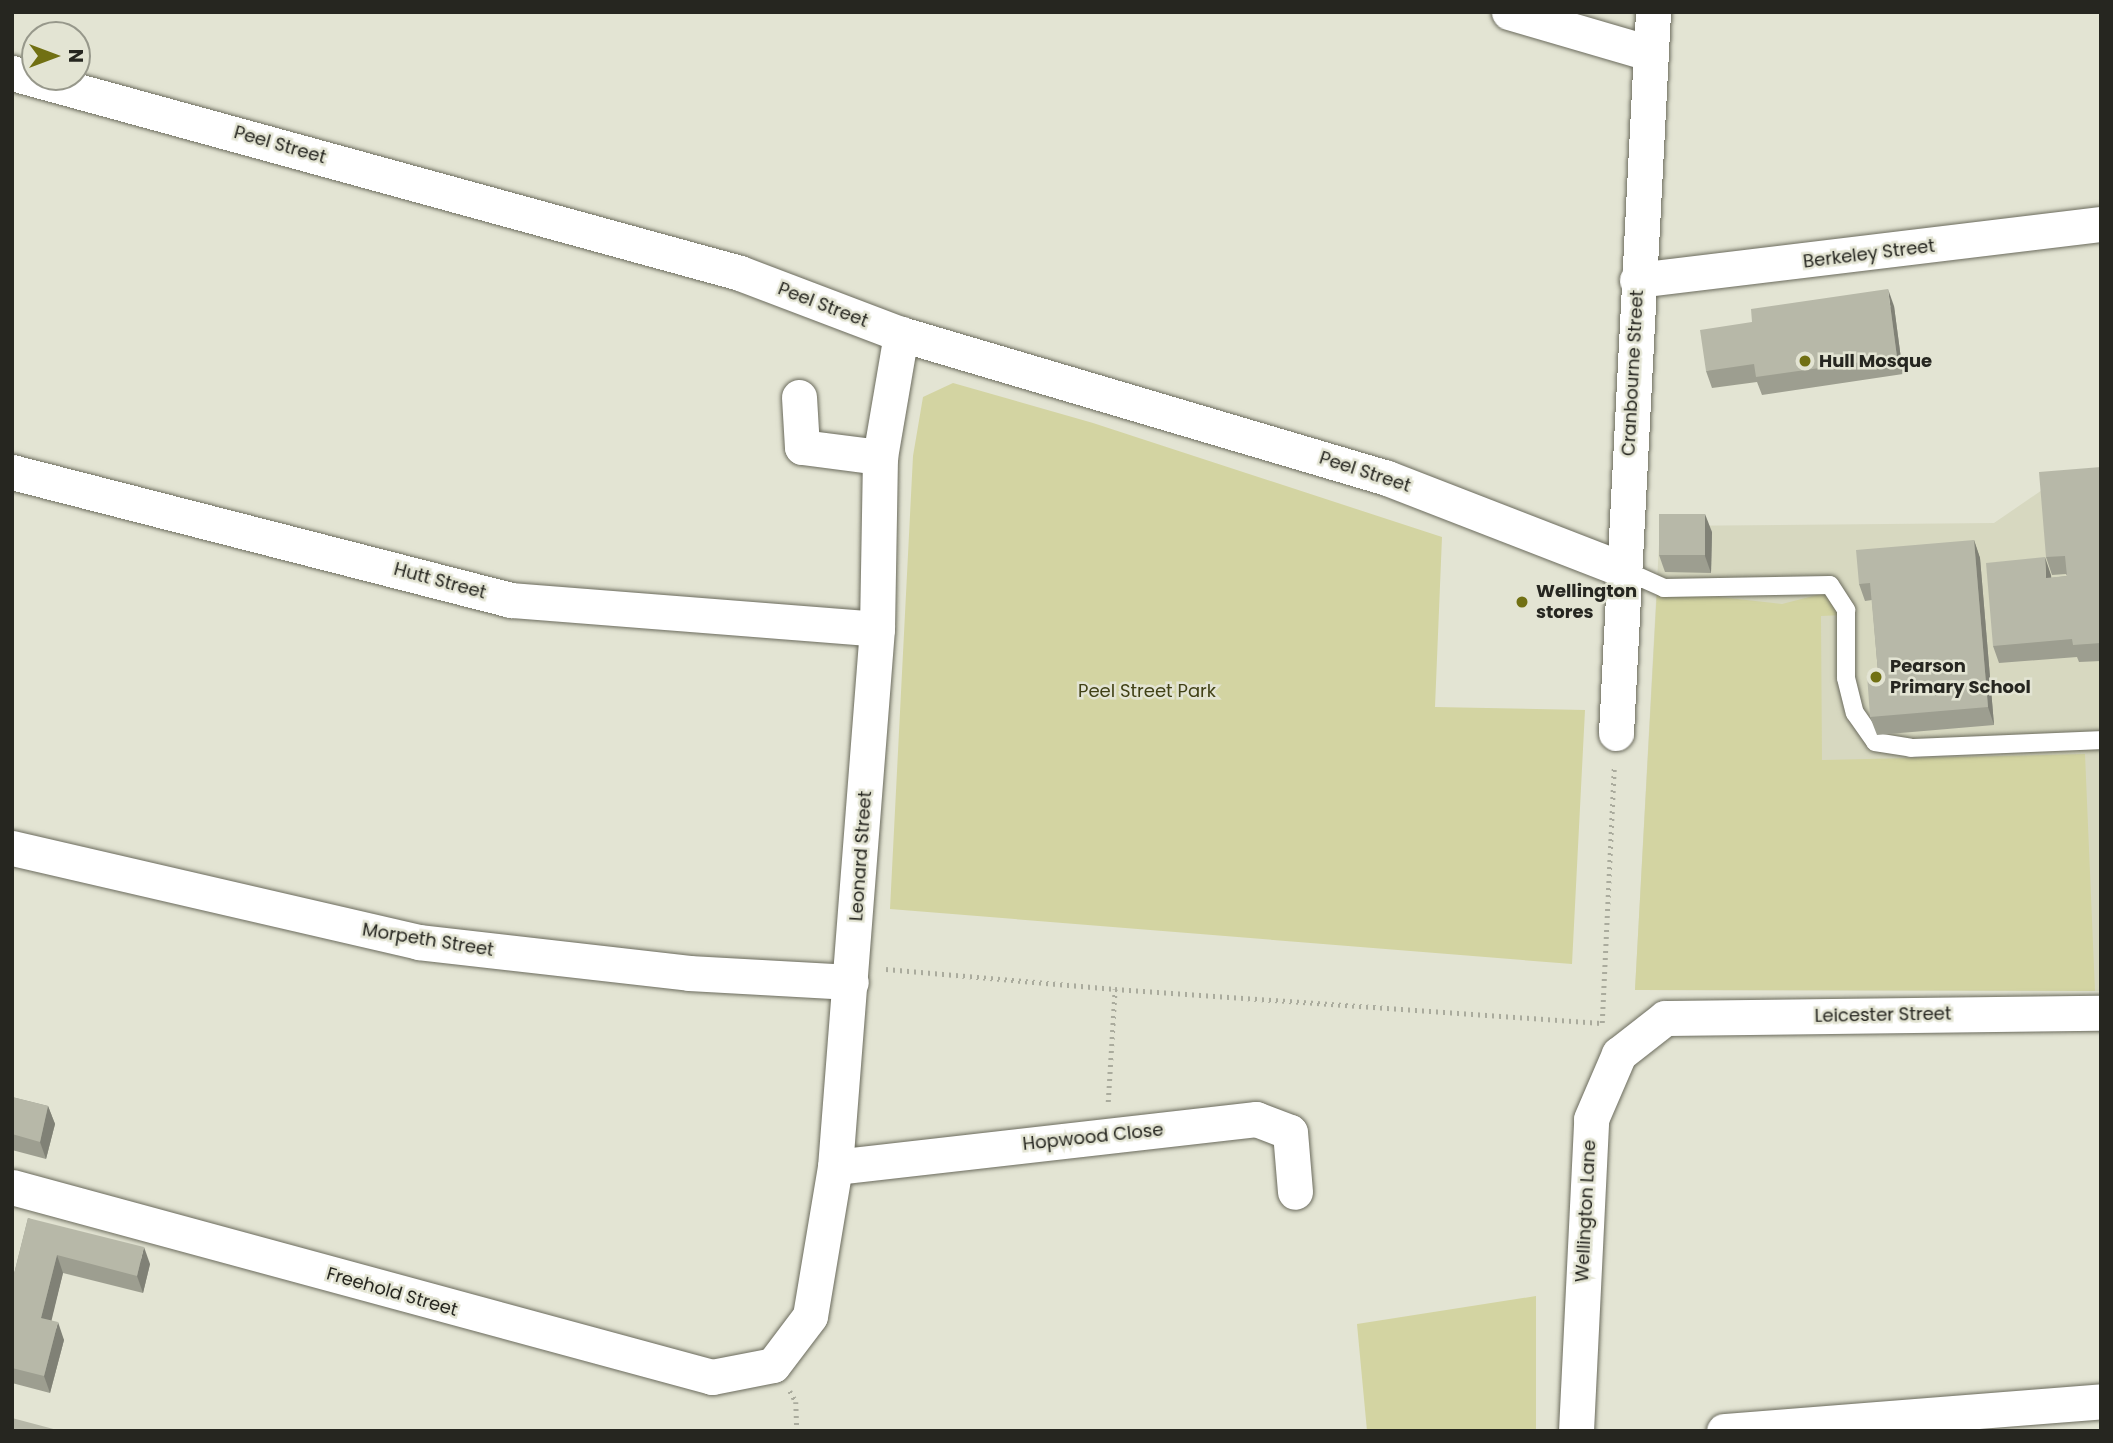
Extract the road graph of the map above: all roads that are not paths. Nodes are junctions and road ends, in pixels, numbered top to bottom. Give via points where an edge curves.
1 (1509, 12) edge
2 (1653, 12) edge
3 (1649, 53) junction
4 (12, 73) edge
5 (2101, 224) edge
6 (1637, 280) junction
7 (901, 334) junction
8 (799, 397) dead end
9 (880, 457) junction
10 (12, 472) edge
11 (1624, 570) junction
12 (877, 629) junction
13 (1616, 733) road end
14 (2101, 740) edge
15 (12, 848) edge
16 (852, 974) junction
17 (2101, 1013) edge
18 (1665, 1018) joint
19 (835, 1167) junction
20 (12, 1187) edge
21 (1295, 1192) dead end
22 (773, 1365) joint
23 (2101, 1401) edge
24 (1576, 1431) edge
25 (1724, 1431) edge

1 - 3 street
2 - 3 street, Cranbourne Street
3 - 6 street, Cranbourne Street
4 - 7 street, Peel Street via 740,273
5 - 6 street, Berkeley Street
6 - 11 street, Cranbourne Street
7 - 9 street, Leonard Street
7 - 11 street, Peel Street via 1387,478
8 - 9 street via 802,447
9 - 12 street, Leonard Street
10 - 12 street, Hutt Street via 511,600
11 - 13 street, Cranbourne Street
11 - 14 lane via 1664,587 1830,585 1846,610 1846,678 1854,713 1875,742 1912,748
12 - 16 street, Leonard Street
15 - 16 street, Morpeth Street via 418,942 689,973
16 - 19 street, Leonard Street
17 - 18 street, Leicester Street
18 - 24 street, Wellington Lane via 1619,1054 1591,1119
19 - 21 street, Hopwood Close via 1256,1119 1290,1132
19 - 22 street, Leonard Street via 810,1316
20 - 22 street, Freehold Street via 712,1377
23 - 25 street

